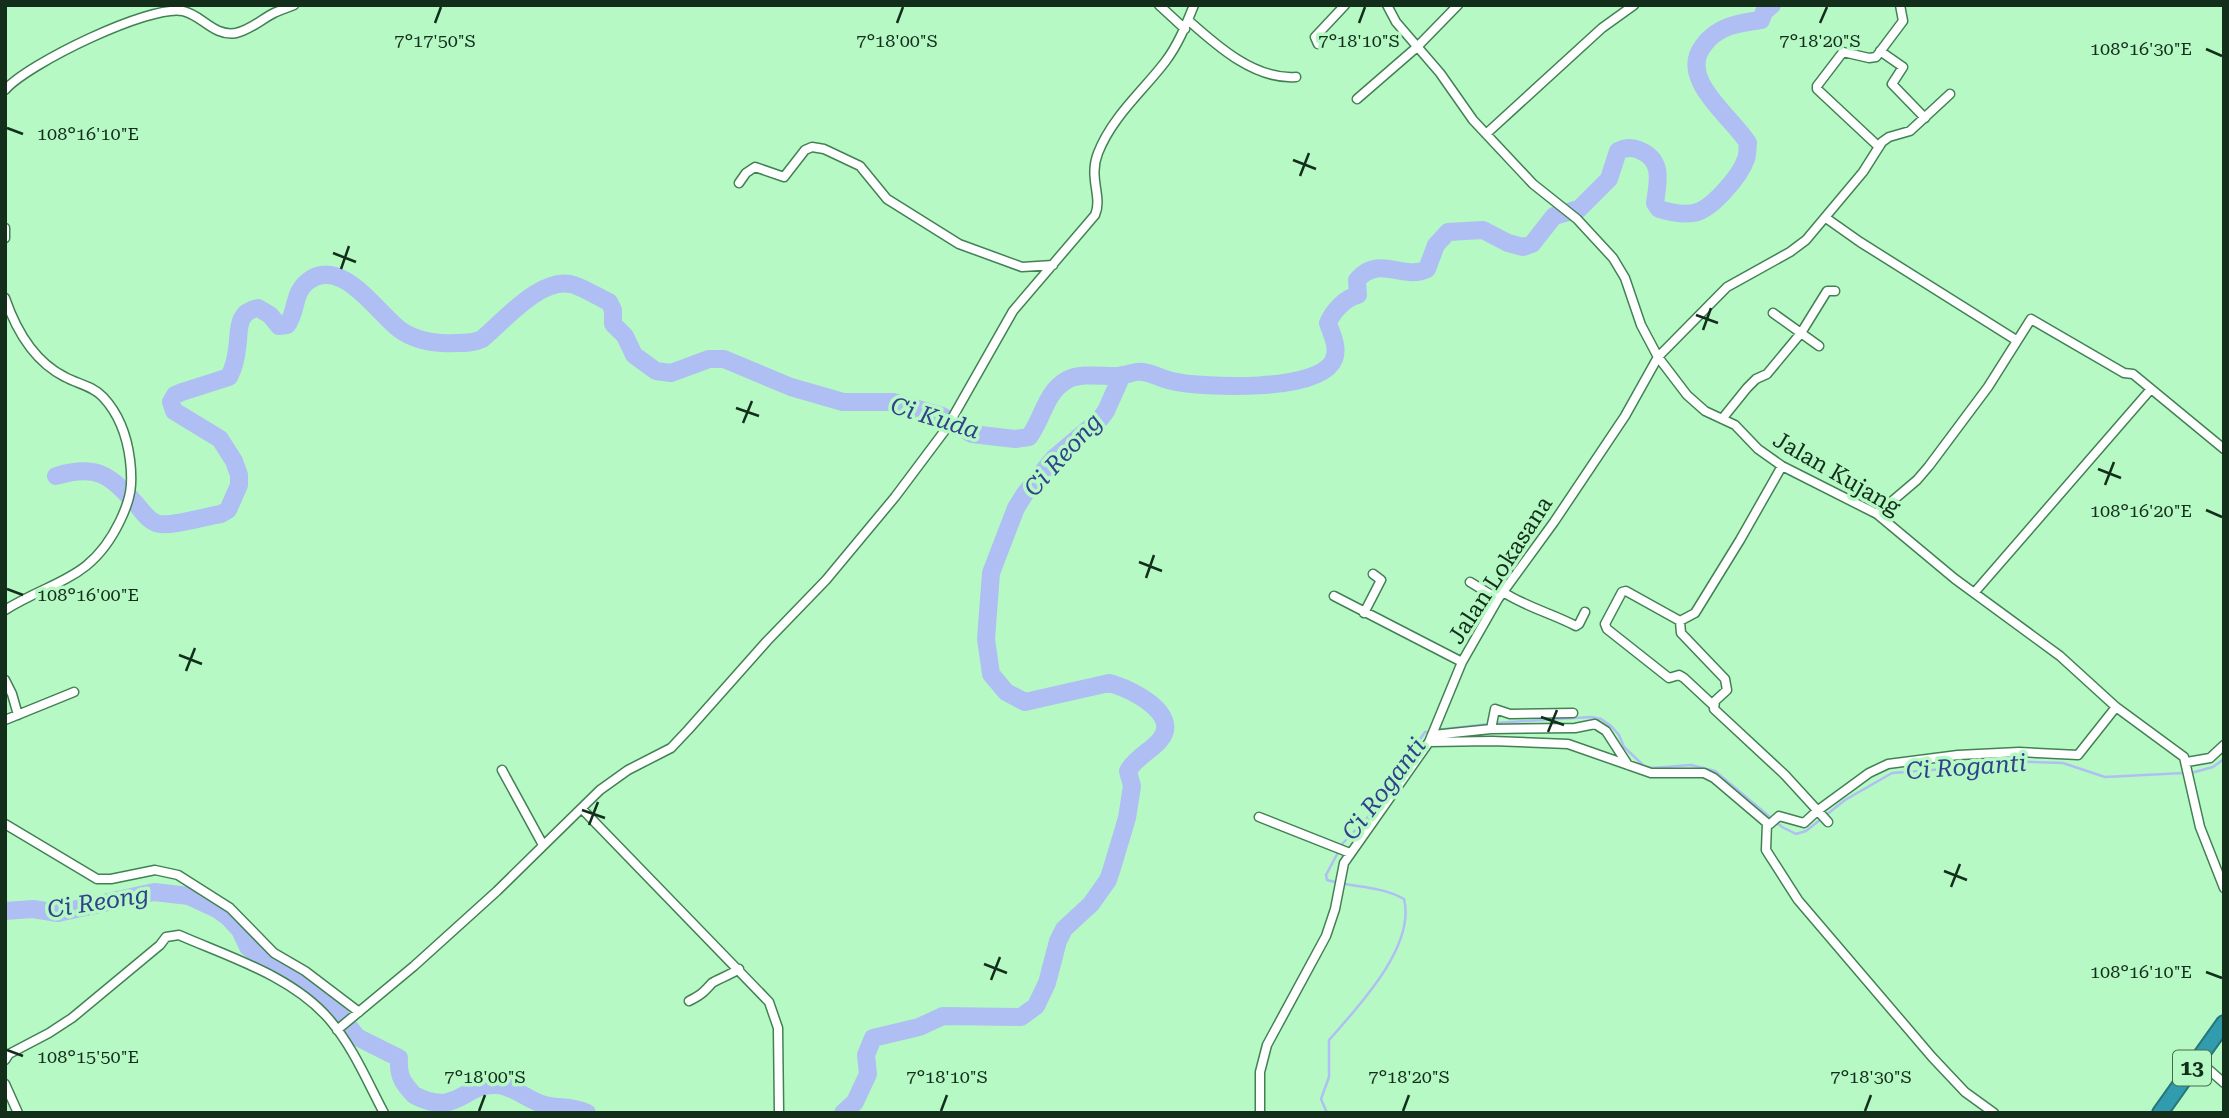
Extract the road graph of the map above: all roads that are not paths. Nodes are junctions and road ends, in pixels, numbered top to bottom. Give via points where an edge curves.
1 (294, 5) edge
2 (1158, 5) edge
3 (1194, 5) edge
4 (1345, 5) edge
5 (1387, 5) edge
6 (1458, 5) edge
7 (1634, 5) edge
8 (1900, 5) edge
9 (1186, 25) junction
10 (1318, 44) dead end
11 (1417, 47) junction
12 (1880, 51) junction
13 (1296, 77) dead end
14 (5, 90) edge
15 (1950, 94) dead end
16 (1357, 99) dead end
17 (1925, 118) junction
18 (1486, 134) junction
19 (1878, 147) junction
20 (739, 183) dead end
21 (1826, 218) junction
22 (5, 228) edge
23 (5, 238) edge
24 (1053, 265) junction
25 (1835, 291) dead end
26 (5, 298) edge
27 (1773, 313) dead end
28 (1801, 333) junction
29 (2016, 340) junction
30 (1819, 346) dead end
31 (1658, 357) junction
32 (2151, 389) junction
33 (1722, 419) junction
34 (2224, 449) edge
35 (1782, 467) junction
36 (1877, 514) junction
37 (1373, 574) dead end
38 (1470, 582) dead end
39 (1974, 593) junction
40 (1500, 595) junction
41 (1334, 596) dead end
42 (5, 610) edge
43 (1585, 612) dead end
44 (1364, 613) junction
45 (1680, 621) junction
46 (1462, 662) junction
47 (5, 680) edge
48 (74, 692) dead end
49 (1713, 705) junction
50 (2116, 707) junction
51 (18, 715) junction
52 (5, 720) edge
53 (1491, 725) junction
54 (1567, 727) junction
55 (1431, 739) junction
56 (2224, 745) edge
57 (2187, 762) junction
58 (1628, 765) junction
59 (502, 770) dead end
60 (582, 809) junction
61 (1822, 816) junction
62 (1259, 817) dead end
63 (1772, 821) junction
64 (5, 824) edge
65 (543, 845) junction
66 (1342, 849) junction
67 (2224, 888) edge
68 (739, 970) junction
69 (690, 1001) dead end
70 (357, 1014) junction
71 (2224, 1023) edge
72 (340, 1027) junction
73 (6, 1056) edge
74 (2198, 1060) junction
75 (2224, 1083) edge
76 (5, 1084) edge
77 (18, 1113) edge
78 (384, 1113) edge
79 (779, 1113) edge
80 (1260, 1113) edge
81 (1994, 1113) edge
82 (2160, 1113) edge

1 - 14 street via 235,33 222,32 184,11 130,20 44,62
2 - 9 street
3 - 9 street
4 - 10 street via 1315,37
5 - 11 street, Jalan Kujang
6 - 11 street
7 - 18 street via 1602,28
8 - 12 street via 1903,21
9 - 13 street via 1251,66 1285,78
9 - 24 street via 1164,63 1111,125 1093,169 1098,208
11 - 16 street
11 - 18 street, Jalan Kujang
12 - 17 street via 1903,67 1892,84
12 - 19 street via 1870,58 1843,52 1817,86
15 - 17 street
17 - 19 street
18 - 31 street, Jalan Kujang via 1613,258
19 - 21 street, Jalan Lokasana
20 - 24 street via 755,167 784,177 805,150 824,149 860,166 892,203 959,244 1022,267
21 - 29 street
21 - 31 street, Jalan Lokasana via 1798,246 1727,287
22 - 23 street
24 - 60 street via 1003,326 946,429 826,580 671,748 618,776
25 - 28 street via 1827,290
26 - 42 street via 35,353 56,372 90,387 112,409 128,446 132,488 111,541 92,562
27 - 28 street
28 - 30 street
28 - 33 street
29 - 32 street via 2031,318 2133,374
29 - 36 street via 1988,387 1917,480
31 - 33 street, Jalan Kujang via 1687,395
31 - 40 street, Jalan Lokasana via 1625,416
32 - 34 street
32 - 39 street
33 - 35 street, Jalan Kujang via 1743,431
35 - 36 street, Jalan Kujang
35 - 45 street via 1695,613
36 - 39 street, Jalan Kujang
37 - 44 street via 1381,580
38 - 40 street
39 - 50 street, Jalan Kujang via 2060,656
40 - 43 street via 1576,626
40 - 46 street, Jalan Lokasana
41 - 44 street
44 - 46 street
45 - 49 street via 1681,633 1725,679 1727,690
45 - 49 street via 1626,591 1605,624 1669,678 1684,678
46 - 55 street, Jalan Lokasana
47 - 51 street
48 - 51 street
49 - 61 street
50 - 57 street, Jalan Kujang
50 - 61 street via 2078,755 2019,752 1888,764 1868,774
51 - 52 street
53 - 54 street
53 - 54 street via 1495,709 1510,714 1570,714
53 - 55 street
54 - 58 street via 1602,727
55 - 58 street via 1568,744
55 - 66 street, Jalan Lokasana
56 - 57 street via 2210,758
57 - 67 street via 2200,827
58 - 63 street via 1656,774 1709,775
59 - 65 street
60 - 65 street
60 - 68 street
61 - 63 street via 1804,823
62 - 66 street
63 - 81 street via 1766,850 1798,900 1938,1063 1965,1092
64 - 70 street via 97,879 155,870 178,875 230,908 274,953 305,971
65 - 70 street
66 - 80 street, Jalan Lokasana via 1344,863 1326,936 1267,1045 1260,1072
68 - 69 street
68 - 79 street via 775,1014
70 - 72 street
71 - 74 highway, 13
72 - 73 street via 273,978 173,935 72,1018
72 - 78 street
74 - 75 street
74 - 82 highway, 13
76 - 77 street

